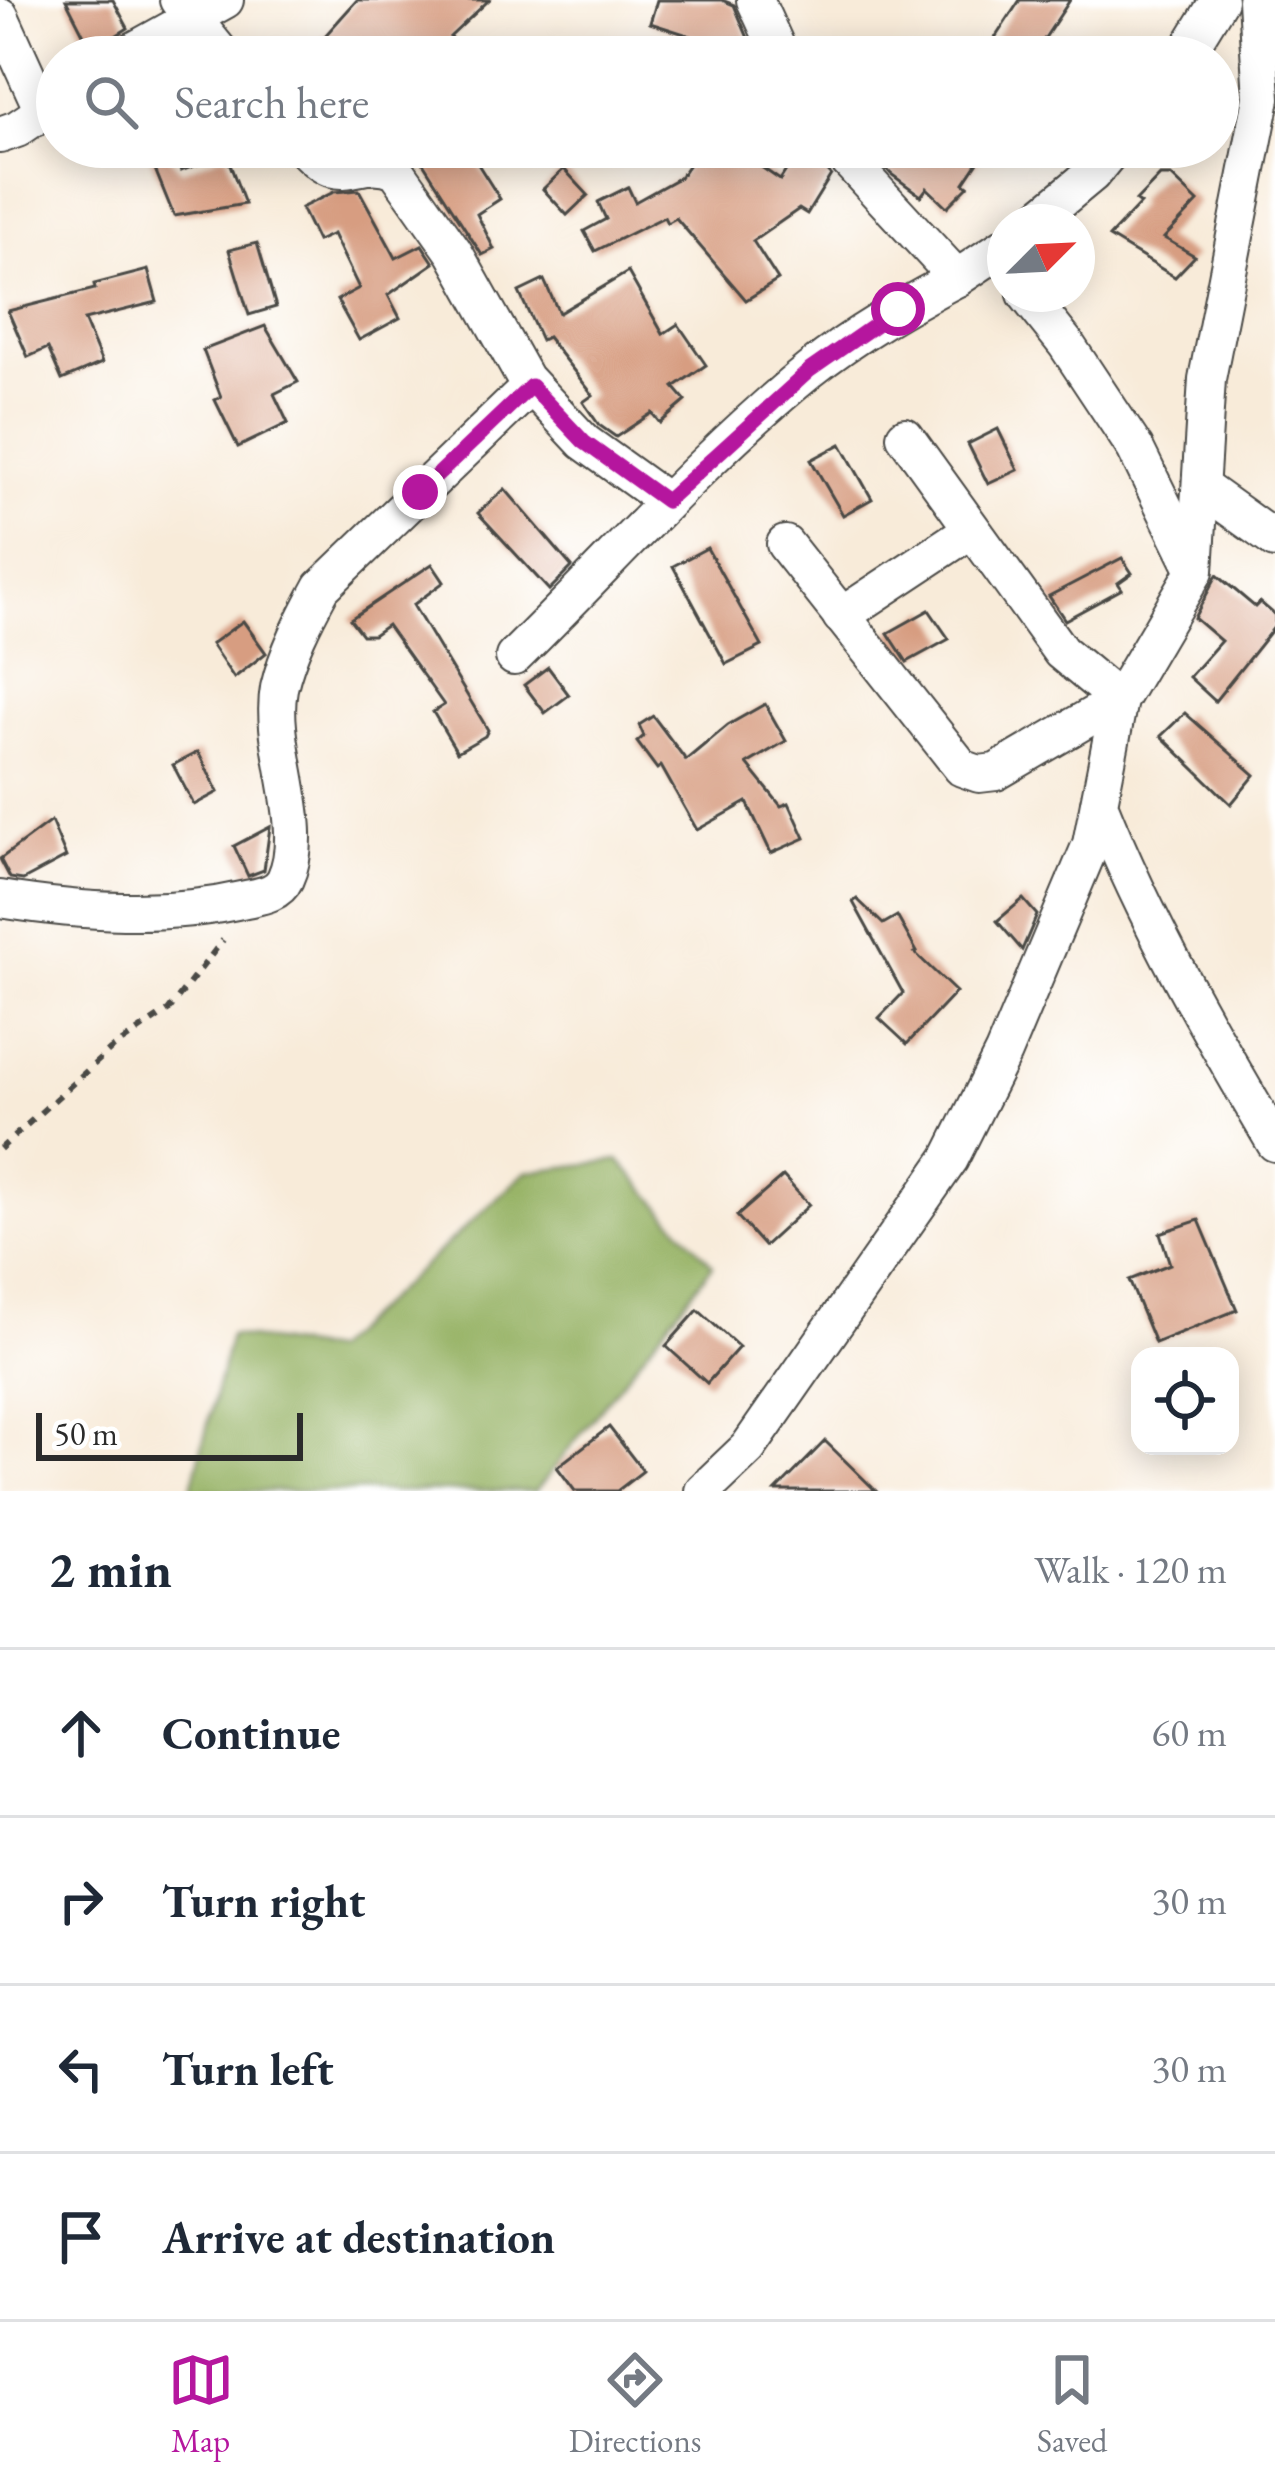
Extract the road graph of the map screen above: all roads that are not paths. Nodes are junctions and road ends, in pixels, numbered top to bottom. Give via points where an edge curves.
1 (225, 0) edge
2 (754, 0) edge
3 (1220, 0) edge
4 (1256, 0) edge
5 (184, 10) edge
6 (0, 16) edge
7 (150, 36) edge
8 (206, 36) edge
9 (771, 36) edge
10 (1197, 36) edge
11 (36, 80) edge
12 (36, 115) edge
13 (0, 135) edge
14 (326, 168) edge
15 (365, 168) edge
16 (390, 168) edge
17 (855, 168) edge
18 (1097, 168) edge
19 (1056, 204) edge
20 (987, 263) edge
21 (957, 278) junction
22 (1040, 312) edge
23 (531, 386) junction
24 (905, 436) dead end
25 (1201, 487) junction
26 (666, 501) junction
27 (971, 530) junction
28 (1275, 540) edge
29 (785, 544) dead end
30 (1196, 571) junction
31 (841, 616) junction
32 (514, 656) dead end
33 (1119, 700) junction
34 (1100, 805) junction
35 (0, 899) edge
36 (1275, 1143) edge
37 (704, 1491) edge

1 - 5 street
2 - 9 street
3 - 10 street
4 - 25 street via 1262,98 1208,379
5 - 7 street
5 - 8 street
6 - 11 street
12 - 13 street
14 - 15 street
16 - 23 street via 454,252
17 - 21 street
18 - 19 street
20 - 21 street
21 - 26 street via 810,370
22 - 30 street via 1136,448
23 - 26 street via 584,442
23 - 35 street via 322,587 303,622 279,689 291,807 285,881 273,892 205,908 139,912
24 - 27 street
25 - 28 street
25 - 30 street
26 - 32 street
27 - 31 street
27 - 33 street via 1061,652
29 - 31 street
30 - 33 street
31 - 33 street via 962,767 980,774
33 - 34 street
34 - 36 street via 1192,1002
34 - 37 street via 1003,1053 950,1159 748,1448

